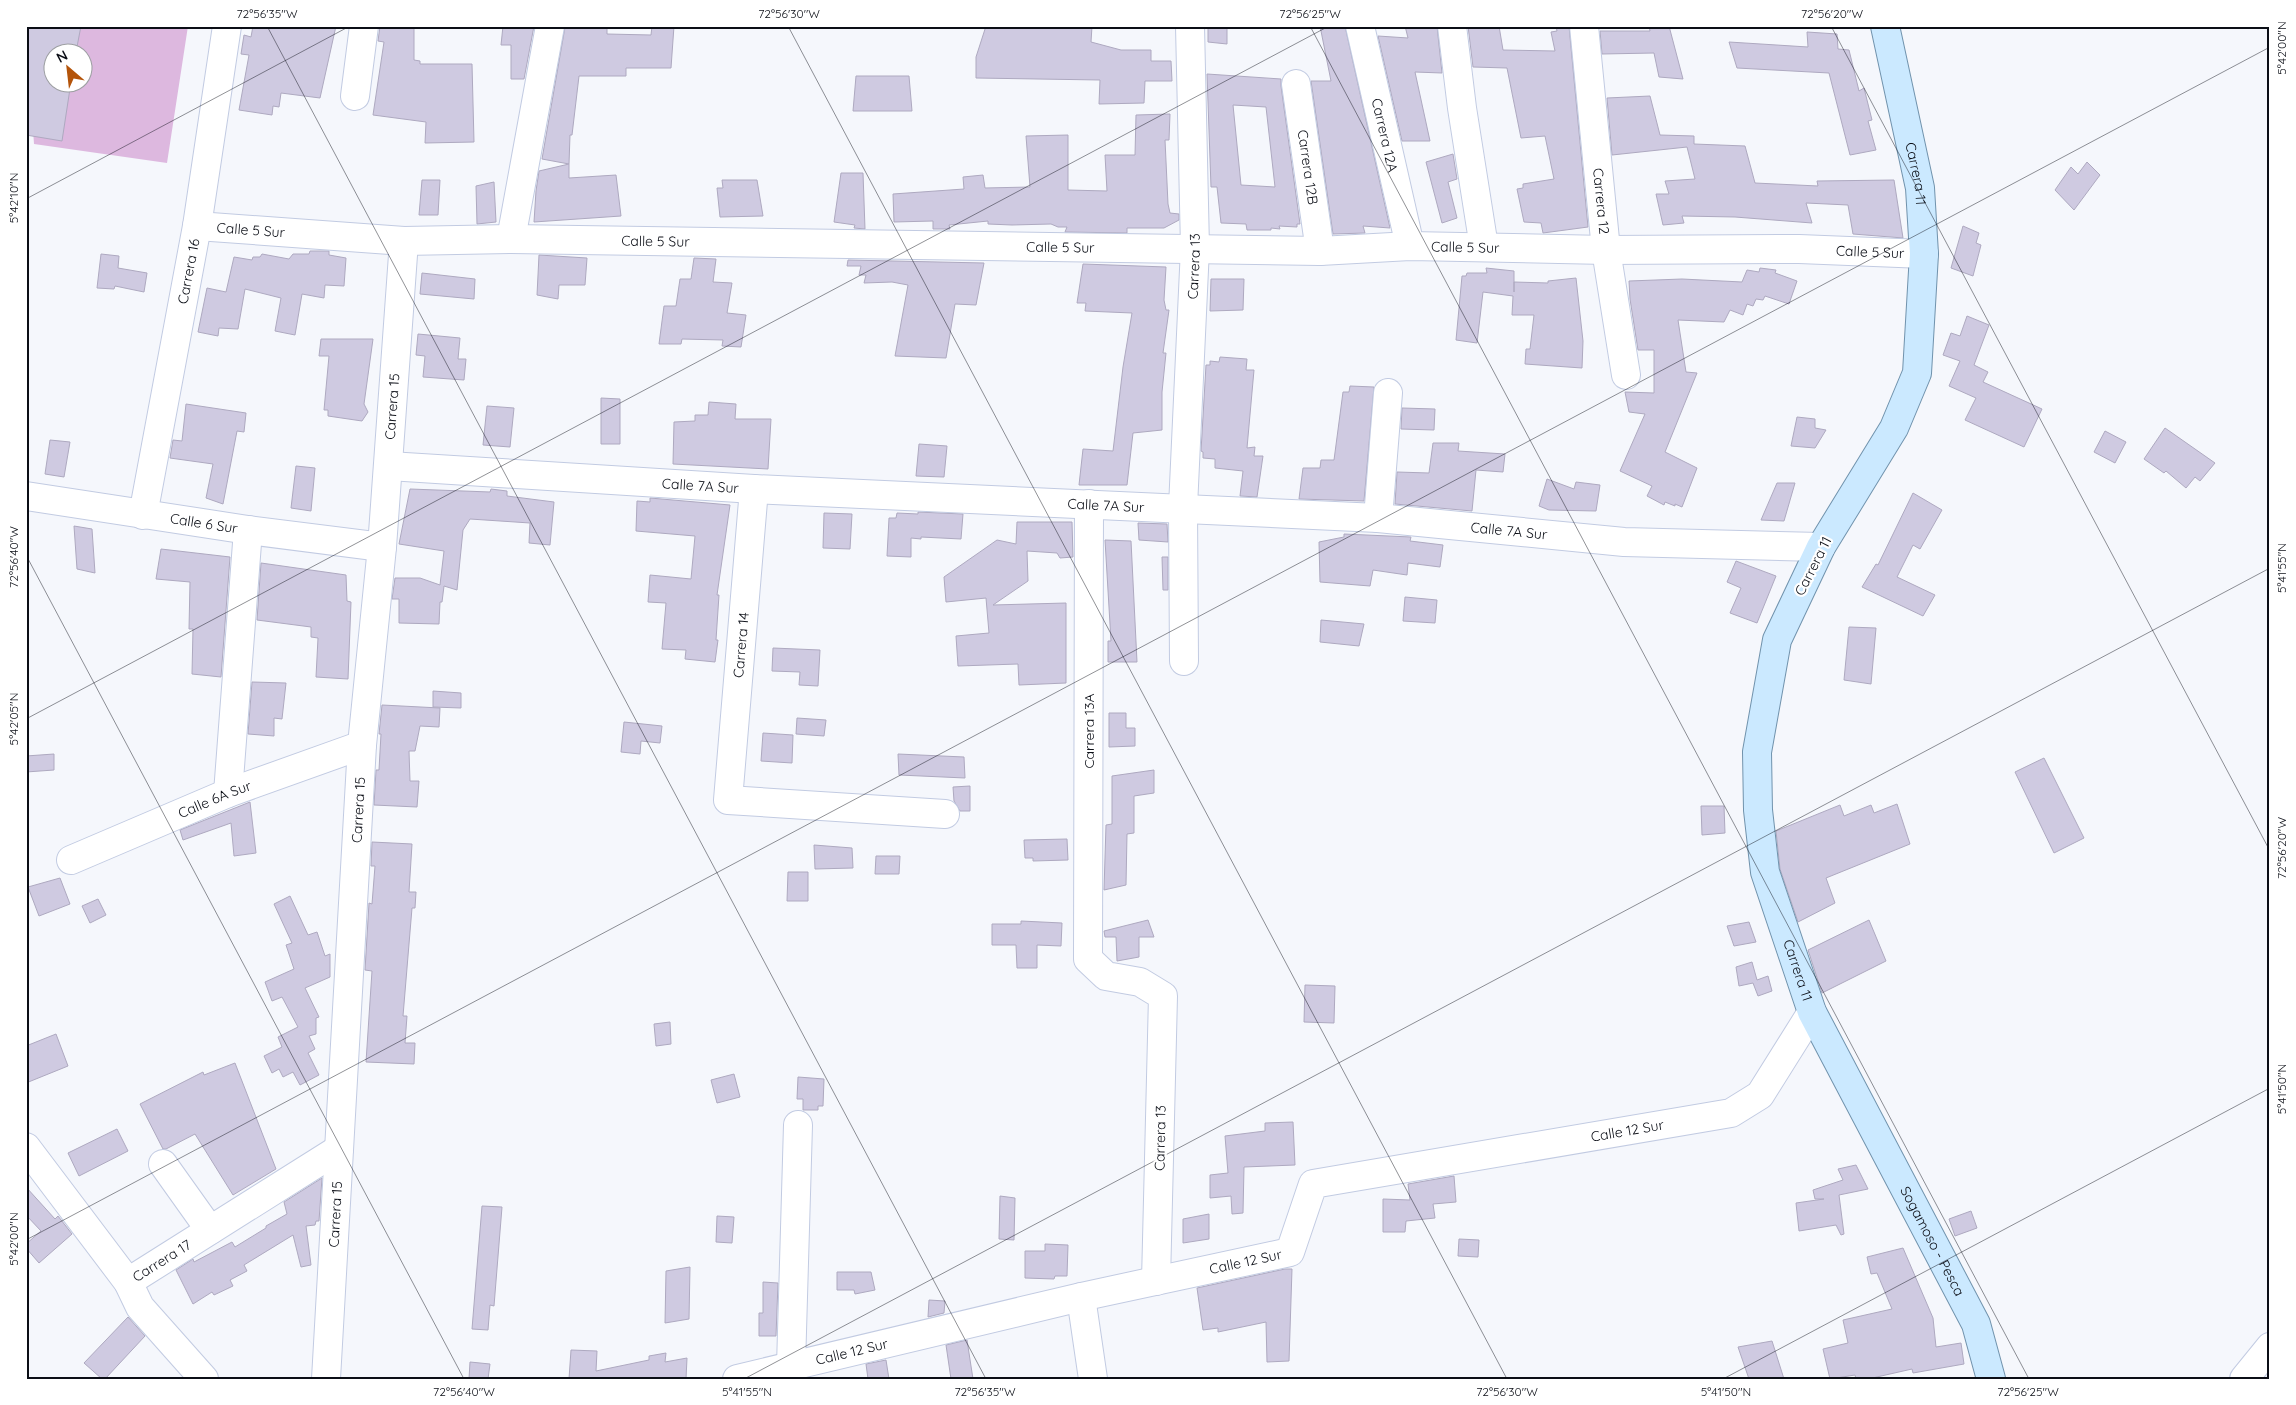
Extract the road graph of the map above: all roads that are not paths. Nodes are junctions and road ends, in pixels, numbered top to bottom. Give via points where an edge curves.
1 (227, 26) edge
2 (364, 26) edge
3 (550, 26) edge
4 (1190, 26) edge
5 (1360, 26) edge
6 (1452, 26) edge
7 (1584, 26) edge
8 (1885, 26) edge
9 (1296, 84) dead end
10 (354, 96) dead end
11 (196, 226) junction
12 (511, 239) junction
13 (404, 241) junction
14 (1410, 246) junction
15 (1484, 247) junction
16 (1195, 248) junction
17 (1606, 250) junction
18 (1320, 251) junction
19 (1924, 254) junction
20 (1626, 375) dead end
21 (1388, 392) dead end
22 (389, 466) junction
23 (754, 489) junction
24 (26, 496) edge
25 (1089, 504) junction
26 (1183, 507) junction
27 (143, 515) junction
28 (1378, 518) junction
29 (248, 530) junction
30 (382, 547) junction
31 (1821, 547) junction
32 (1184, 661) dead end
33 (362, 745) junction
34 (228, 793) junction
35 (945, 814) dead end
36 (71, 860) dead end
37 (1163, 996) joint
38 (1812, 1012) junction
39 (1862, 1107) joint
40 (798, 1125) dead end
41 (26, 1147) edge
42 (339, 1149) junction
43 (163, 1164) dead end
44 (210, 1230) junction
45 (1156, 1281) junction
46 (128, 1282) junction
47 (1081, 1297) junction
48 (2270, 1347) edge
49 (791, 1366) junction
50 (204, 1379) edge
51 (326, 1379) edge
52 (737, 1379) edge
53 (1093, 1379) edge
54 (1991, 1379) edge
55 (2244, 1379) edge

1 - 11 street, Carrera 16
2 - 10 street
3 - 12 street
4 - 16 street, Carrera 13
5 - 14 street, Carrera 12A
6 - 15 street
7 - 17 street, Carrera 12
8 - 19 main road, Carrera 11 via 1920,188
9 - 18 street, Carrera 12B
11 - 13 street, Calle 5 Sur
11 - 27 street, Carrera 16
12 - 13 street, Calle 5 Sur
12 - 16 street, Calle 5 Sur
13 - 22 street, Carrera 15
14 - 15 street, Calle 5 Sur
14 - 18 street, Calle 5 Sur
15 - 17 street, Calle 5 Sur
16 - 18 street, Calle 5 Sur
16 - 26 street, Carrera 13
17 - 19 street, Calle 5 Sur via 1799,249
17 - 20 street, Carrera 12
19 - 31 main road, Carrera 11 via 1917,373 1894,428
21 - 28 street
22 - 23 street, Calle 7A Sur
22 - 30 street, Carrera 15
23 - 25 street, Calle 7A Sur
23 - 35 street, Carrera 14 via 728,800
24 - 27 street, Calle 6 Sur
25 - 26 street, Calle 7A Sur
25 - 37 street, Carrera 13A via 1088,959 1106,976 1140,982
26 - 28 street, Calle 7A Sur
26 - 32 street, Carrera 13
27 - 29 street, Calle 6 Sur
28 - 31 street, Calle 7A Sur via 1624,542
29 - 30 street, Calle 6 Sur
29 - 34 street
30 - 33 street, Carrera 15
31 - 38 main road, Carrera 11 via 1778,640 1757,752 1758,810 1765,872
33 - 34 street, Calle 6A Sur
33 - 42 street, Carrera 15
34 - 36 street, Calle 6A Sur
37 - 45 street, Carrera 13
38 - 39 main road, Carrera 11
38 - 45 street, Calle 12 Sur via 1760,1095 1732,1113 1313,1184 1290,1252
39 - 54 main road, Sogamoso - Pesca via 1976,1324
40 - 49 street
41 - 46 street, Carrera 17
42 - 44 street, Carrera 17
42 - 51 street, Carrera 15
43 - 44 street
44 - 46 street, Carrera 17
45 - 47 street, Calle 12 Sur
46 - 50 street via 140,1307
47 - 49 street, Calle 12 Sur
47 - 53 street
48 - 55 street
49 - 52 street, Calle 12 Sur

